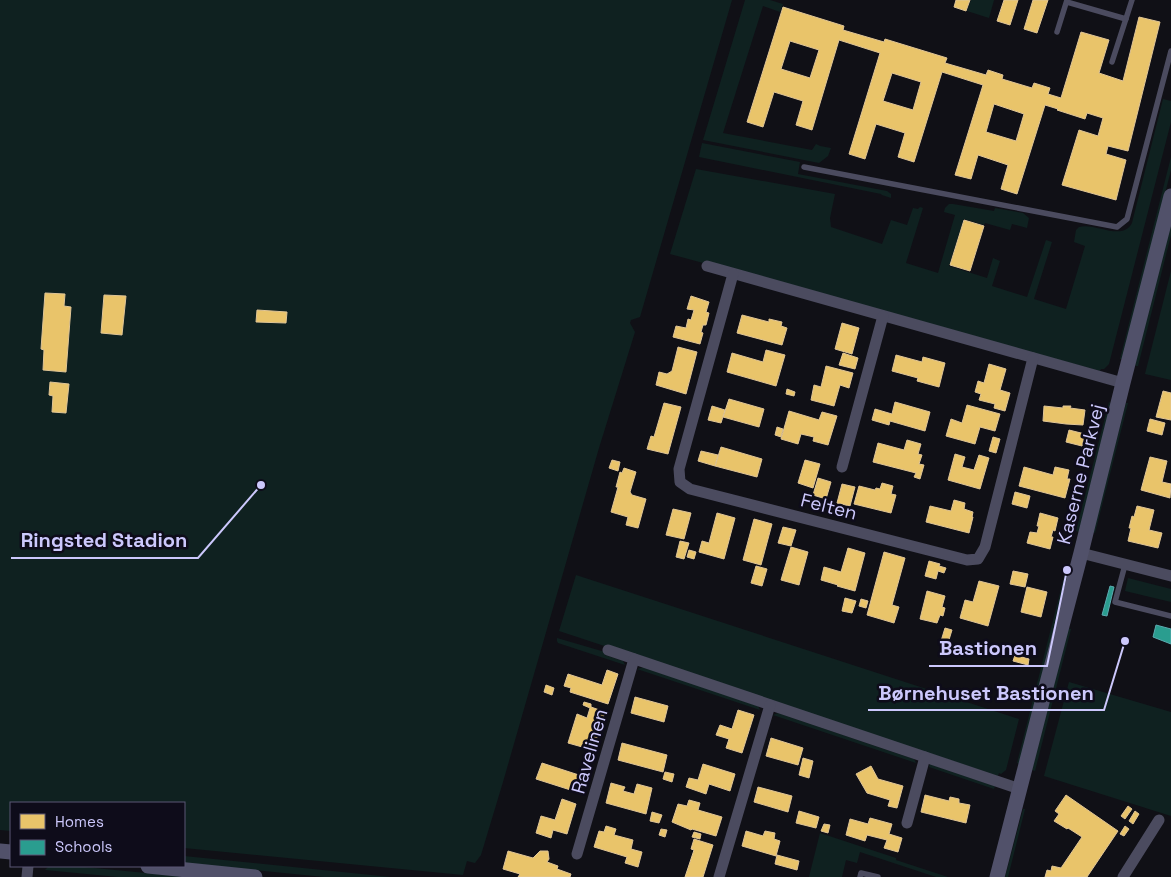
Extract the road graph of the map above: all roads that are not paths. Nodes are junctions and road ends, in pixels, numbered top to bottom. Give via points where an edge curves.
1 (1132, 0) edge
2 (1067, 1) edge
3 (1126, 19) junction
4 (1057, 32) dead end
5 (1171, 51) edge
6 (1112, 62) dead end
7 (804, 167) dead end
8 (1171, 196) edge
9 (707, 266) dead end
10 (733, 274) junction
11 (883, 316) junction
12 (1033, 358) junction
13 (1123, 383) junction
14 (842, 467) dead end
15 (1081, 553) junction
16 (1125, 564) junction
17 (1171, 576) edge
18 (1171, 616) edge
19 (608, 650) dead end
20 (634, 659) junction
21 (770, 705) junction
22 (925, 757) junction
23 (1020, 789) junction
24 (1160, 820) dead end
25 (906, 823) dead end
26 (577, 854) dead end
27 (158, 867) edge
28 (255, 877) edge
29 (719, 877) edge
30 (860, 877) edge
31 (878, 877) edge
32 (998, 877) edge
33 (1123, 877) edge

1 - 3 lane
2 - 3 lane
2 - 4 lane
3 - 6 lane
5 - 7 lane via 1127,219 1117,227
8 - 13 street, Kaserne Parkvej
9 - 10 street
10 - 11 street
10 - 12 street, Felten via 679,469 680,482 690,489 967,560 978,559 985,547
11 - 12 street
11 - 14 street
12 - 13 street
13 - 15 street, Kaserne Parkvej
15 - 16 street
15 - 23 street, Kaserne Parkvej
16 - 17 street
16 - 18 lane via 1115,602
19 - 20 street
20 - 21 street
20 - 26 street, Ravelinen
21 - 22 street
21 - 29 street
22 - 23 street
22 - 25 street
23 - 32 street, Kaserne Parkvej
24 - 33 street
27 - 28 street
30 - 31 lane via 861,873

